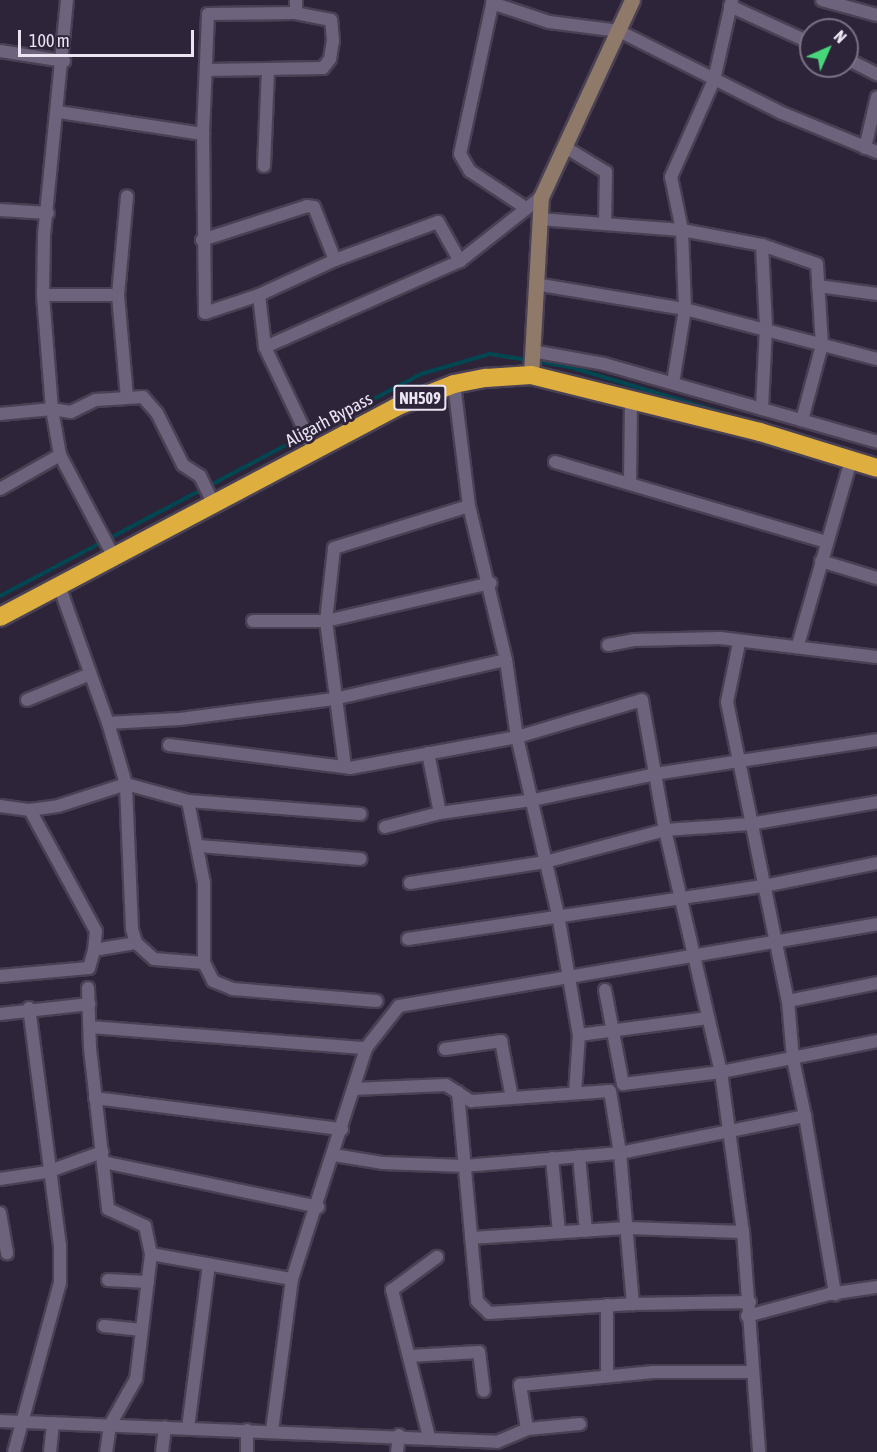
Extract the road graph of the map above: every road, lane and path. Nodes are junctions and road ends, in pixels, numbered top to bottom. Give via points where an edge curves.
1 (67, 0) edge
2 (296, 0) edge
3 (632, 0) edge
4 (822, 0) edge
5 (493, 2) edge
6 (731, 3) edge
7 (296, 14) junction
8 (877, 15) edge
9 (619, 31) junction
10 (799, 37) edge
11 (0, 51) edge
12 (64, 61) junction
13 (859, 65) edge
14 (207, 70) junction
15 (268, 70) junction
16 (877, 74) edge
17 (714, 80) junction
18 (877, 97) edge
19 (59, 112) junction
20 (203, 134) junction
21 (565, 147) junction
22 (871, 150) edge
23 (264, 166) dead end
24 (127, 196) dead end
25 (541, 197) junction
26 (526, 208) junction
27 (0, 210) edge
28 (48, 213) junction
29 (539, 219) junction
30 (605, 222) junction
31 (682, 230) junction
32 (202, 240) junction
33 (762, 245) junction
34 (335, 260) junction
35 (460, 261) junction
36 (535, 284) junction
37 (818, 286) junction
38 (877, 294) edge
39 (44, 295) junction
40 (118, 295) junction
41 (259, 295) junction
42 (685, 309) junction
43 (766, 327) junction
44 (822, 345) junction
45 (265, 347) junction
46 (877, 359) edge
47 (532, 362) junction
48 (673, 383) junction
49 (454, 384) junction
50 (127, 398) junction
51 (631, 400) junction
52 (762, 409) junction
53 (52, 410) junction
54 (0, 414) edge
55 (802, 420) junction
56 (877, 442) edge
57 (313, 448) junction
58 (60, 455) junction
59 (851, 460) junction
60 (555, 462) dead end
61 (877, 468) edge
62 (630, 484) junction
63 (0, 489) edge
64 (213, 502) junction
65 (469, 506) junction
66 (826, 542) junction
67 (112, 552) junction
68 (821, 561) junction
69 (877, 578) edge
70 (490, 583) junction
71 (60, 588) junction
72 (0, 617) edge
73 (253, 621) dead end
74 (326, 621) junction
75 (739, 643) junction
76 (608, 645) dead end
77 (798, 645) junction
78 (877, 657) edge
79 (507, 660) junction
80 (90, 674) junction
81 (334, 699) junction
82 (27, 700) dead end
83 (108, 723) junction
84 (517, 737) junction
85 (877, 743) edge
86 (169, 745) dead end
87 (428, 753) junction
88 (738, 763) junction
89 (345, 767) junction
90 (655, 774) junction
91 (126, 784) junction
92 (532, 800) junction
93 (188, 801) junction
94 (877, 802) edge
95 (0, 806) edge
96 (30, 810) junction
97 (440, 813) junction
98 (361, 814) dead end
99 (750, 824) junction
100 (385, 827) dead end
101 (665, 830) junction
102 (199, 846) junction
103 (360, 859) dead end
104 (545, 862) junction
105 (877, 863) edge
106 (410, 883) dead end
107 (764, 886) junction
108 (684, 898) junction
109 (558, 915) junction
110 (877, 924) edge
111 (408, 939) dead end
112 (136, 943) junction
113 (776, 943) junction
114 (94, 950) junction
115 (695, 956) junction
116 (204, 963) junction
117 (567, 974) junction
118 (0, 976) edge
119 (877, 983) edge
120 (88, 988) dead end
121 (605, 990) dead end
122 (377, 1001) dead end
123 (788, 1001) junction
124 (89, 1004) junction
125 (29, 1008) junction
126 (0, 1014) edge
127 (708, 1018) junction
128 (90, 1027) junction
129 (614, 1032) junction
130 (579, 1035) junction
131 (877, 1041) edge
132 (366, 1048) junction
133 (445, 1049) dead end
134 (793, 1059) junction
135 (722, 1072) junction
136 (623, 1084) junction
137 (353, 1089) junction
138 (610, 1091) junction
139 (458, 1092) junction
140 (575, 1093) junction
141 (95, 1098) junction
142 (513, 1098) junction
143 (471, 1101) junction
144 (459, 1109) junction
145 (805, 1116) junction
146 (342, 1129) junction
147 (728, 1129) junction
148 (620, 1153) junction
149 (334, 1155) junction
150 (579, 1156) junction
151 (102, 1157) junction
152 (552, 1158) junction
153 (464, 1166) junction
154 (47, 1172) junction
155 (0, 1179) edge
156 (318, 1207) junction
157 (0, 1213) edge
158 (627, 1228) junction
159 (586, 1231) junction
160 (559, 1232) junction
161 (743, 1232) junction
162 (471, 1238) junction
163 (7, 1253) dead end
164 (151, 1254) junction
165 (437, 1257) dead end
166 (209, 1264) junction
167 (108, 1280) dead end
168 (292, 1280) junction
169 (148, 1282) junction
170 (877, 1287) edge
171 (836, 1294) junction
172 (750, 1302) junction
173 (633, 1304) junction
174 (607, 1305) junction
175 (747, 1316) junction
176 (104, 1326) dead end
177 (142, 1330) junction
178 (409, 1356) junction
179 (751, 1372) junction
180 (608, 1376) junction
181 (484, 1391) dead end
182 (0, 1421) edge
183 (19, 1422) junction
184 (53, 1423) junction
185 (580, 1424) dead end
186 (110, 1425) junction
187 (165, 1427) junction
188 (188, 1428) junction
189 (527, 1429) junction
190 (247, 1430) junction
191 (272, 1431) junction
192 (399, 1435) junction
193 (429, 1437) junction
194 (500, 1447) edge
195 (14, 1452) edge
196 (50, 1452) edge
197 (106, 1452) edge
198 (162, 1452) edge
199 (247, 1452) edge
200 (397, 1452) edge
201 (759, 1452) edge

1 - 12 street
2 - 7 street
3 - 9 street
4 - 8 street
5 - 9 street via 549,22
5 - 26 street via 459,154 470,171
6 - 10 street
6 - 17 street
7 - 14 street via 208,14
7 - 15 street via 331,20 330,59 323,68
9 - 17 street
9 - 21 street
11 - 12 street
12 - 19 street
13 - 16 street
14 - 15 street
14 - 20 street
15 - 23 street
17 - 22 street
17 - 31 street via 671,177
18 - 22 street
19 - 20 street
19 - 28 street
20 - 32 street
21 - 25 street
21 - 30 street via 606,172
24 - 40 street
25 - 26 street
25 - 29 street
26 - 35 street
27 - 28 street
28 - 39 street
29 - 30 street
29 - 36 street
30 - 31 street
31 - 33 street
31 - 42 street
32 - 34 street via 314,207
32 - 41 street via 205,313
33 - 37 street via 818,264
33 - 43 street
34 - 35 street via 438,222
34 - 41 street
35 - 45 street
36 - 42 street
36 - 47 street
37 - 38 street
37 - 44 street
39 - 40 street
39 - 53 street
40 - 50 street
41 - 45 street
42 - 43 street
42 - 48 street
43 - 44 street
43 - 52 street
44 - 46 street
44 - 55 street
45 - 57 street
47 - 48 street via 604,364
47 - 49 highway, Aligarh Bypass / NH509
47 - 51 highway, Aligarh Bypass / NH509
48 - 52 street
49 - 57 highway, Aligarh Bypass / NH509 via 396,407
49 - 65 street
50 - 53 street via 96,400 71,412
50 - 64 street via 143,397 149,402 183,465 200,476
51 - 59 highway, Aligarh Bypass / NH509 via 760,432
51 - 62 street
52 - 55 street
53 - 54 street
53 - 58 street
55 - 56 street
57 - 64 highway, Aligarh Bypass / NH509
58 - 63 street
58 - 67 street
59 - 61 highway, Aligarh Bypass / NH509
59 - 66 street
60 - 62 street
62 - 66 street
64 - 67 highway, Aligarh Bypass / NH509
65 - 70 street
65 - 74 street via 334,548
66 - 68 street
67 - 71 highway, Aligarh Bypass / NH509
68 - 69 street
68 - 77 street
70 - 74 street
70 - 79 street
71 - 72 highway, Aligarh Bypass / NH509
71 - 80 street
73 - 74 street
74 - 81 street
75 - 76 street via 710,638 634,640
75 - 77 street
75 - 88 street via 727,702
77 - 78 street
79 - 81 street
79 - 84 street
80 - 82 street
80 - 83 street
81 - 83 street via 180,719
81 - 89 street
83 - 91 street
84 - 87 street
84 - 90 street via 642,700
84 - 92 street
85 - 88 street
86 - 89 street
87 - 89 street
87 - 97 street
88 - 90 street
88 - 99 street
90 - 92 street
90 - 101 street
91 - 93 street
91 - 96 street via 58,806
91 - 112 street via 132,929
92 - 97 street
92 - 104 street
93 - 98 street
93 - 102 street
94 - 99 street
95 - 96 street
96 - 114 street via 96,931
97 - 100 street
99 - 101 street
99 - 107 street
101 - 104 street
101 - 108 street
102 - 103 street
102 - 116 street via 206,911
104 - 106 street
104 - 109 street
105 - 107 street
107 - 108 street
107 - 113 street
108 - 109 street
108 - 115 street
109 - 111 street
109 - 117 street
110 - 113 street
112 - 114 street
112 - 116 street via 154,959
113 - 115 street
113 - 123 street
114 - 118 street via 89,968
115 - 117 street
115 - 127 street
116 - 122 street via 213,981 233,989
117 - 130 street
117 - 132 street via 399,1006
119 - 123 street
120 - 124 street
121 - 129 street
123 - 134 street
124 - 125 street
124 - 128 street
125 - 126 street
125 - 154 street
127 - 129 street
127 - 135 street
128 - 132 street
128 - 141 street
129 - 130 street
129 - 136 street
130 - 140 street
131 - 134 street
132 - 137 street
133 - 142 street via 501,1041
134 - 135 street
134 - 145 street
135 - 136 street
135 - 147 street
136 - 138 street
137 - 139 street via 446,1085
137 - 146 street
138 - 140 street
138 - 148 street
139 - 143 street
139 - 144 street
140 - 142 street
141 - 146 street
141 - 151 street
142 - 143 street
143 - 144 street
144 - 153 street
145 - 147 street
145 - 171 street
146 - 149 street
147 - 148 street
147 - 161 street
148 - 150 street
148 - 158 street
149 - 153 street via 383,1164
149 - 156 street
150 - 152 street
150 - 159 street
151 - 154 street
151 - 156 street
151 - 164 street via 108,1209 145,1226
152 - 153 street
152 - 160 street
153 - 162 street
154 - 155 street
154 - 183 street via 60,1246 60,1283
156 - 168 street
157 - 163 street
158 - 159 street
158 - 161 street
158 - 173 street
159 - 160 street
160 - 162 street
161 - 172 street
162 - 174 street via 477,1301 489,1313
164 - 166 street
164 - 169 street
165 - 178 street via 392,1290
166 - 168 street
166 - 188 street
167 - 169 street
168 - 191 street
169 - 177 street
170 - 171 street
171 - 175 street
172 - 173 street
172 - 175 street
173 - 174 street
174 - 180 street
175 - 179 street
176 - 177 street
177 - 186 street via 136,1379
178 - 181 street via 479,1352
178 - 193 street
179 - 180 street
179 - 201 street
180 - 189 street via 520,1385
182 - 183 street
183 - 184 street
183 - 195 street
184 - 186 street
184 - 196 street
185 - 189 street
186 - 187 street
186 - 197 street
187 - 188 street
187 - 198 street
188 - 190 street
189 - 194 street
190 - 191 street
190 - 199 street
191 - 192 street
192 - 193 street
192 - 200 street
193 - 194 street

